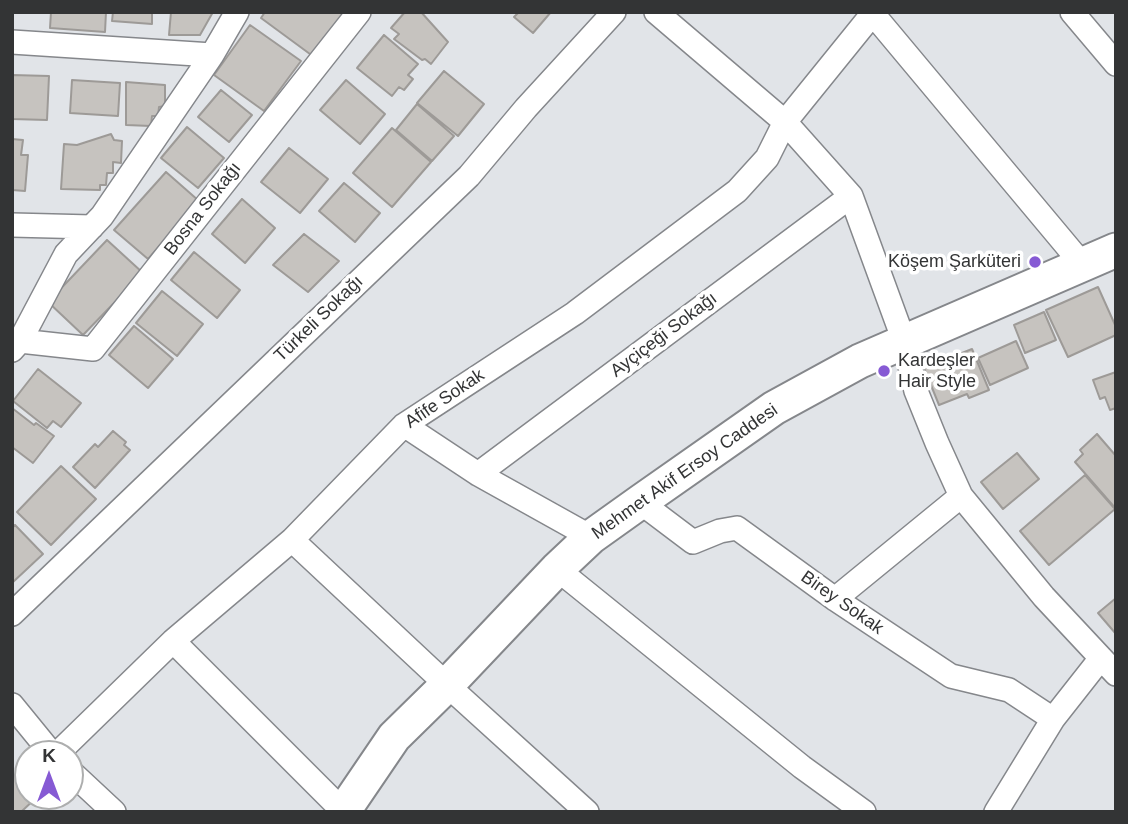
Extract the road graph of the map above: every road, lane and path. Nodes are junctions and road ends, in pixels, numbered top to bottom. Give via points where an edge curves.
1 (237, 12) edge
2 (359, 12) edge
3 (614, 12) edge
4 (656, 12) edge
5 (1072, 12) edge
6 (874, 13) edge
7 (12, 42) edge
8 (212, 55) junction
9 (1116, 64) edge
10 (785, 122) junction
11 (851, 196) junction
12 (12, 225) edge
13 (92, 228) junction
14 (1116, 250) edge
15 (1082, 264) junction
16 (904, 341) junction
17 (16, 346) edge
18 (404, 425) junction
19 (478, 474) junction
20 (961, 496) junction
21 (640, 502) junction
22 (591, 537) junction
23 (292, 540) junction
24 (557, 569) junction
25 (835, 599) junction
26 (12, 614) edge
27 (173, 642) junction
28 (1108, 666) edge
29 (447, 685) junction
30 (12, 705) edge
31 (1053, 719) junction
32 (42, 740) edge
33 (69, 740) edge
34 (84, 784) edge
35 (343, 811) edge
36 (114, 812) edge
37 (587, 812) edge
38 (864, 812) edge
39 (996, 812) edge

1 - 8 street
2 - 17 street, Bosna Sokağı via 93,349
3 - 26 street, Türkeli Sokağı via 468,176
4 - 10 street
5 - 9 street
6 - 10 street, Afife Sokak
6 - 15 street
7 - 8 street
8 - 13 street
10 - 11 street
10 - 18 street, Afife Sokak via 767,158 737,191 575,313
11 - 16 street
11 - 19 street, Ayçiçeği Sokağı
12 - 13 street
13 - 17 street via 66,254
14 - 15 street, Mehmet Akif Ersoy Caddesi
15 - 16 street, Mehmet Akif Ersoy Caddesi
16 - 20 street via 916,391
16 - 21 street, Mehmet Akif Ersoy Caddesi via 774,408
18 - 19 street
18 - 23 street, Afife Sokak
19 - 22 street
20 - 25 street
20 - 28 street
21 - 22 street, Mehmet Akif Ersoy Caddesi
21 - 25 street, Birey Sokak via 693,542 737,528
22 - 24 street, Mehmet Akif Ersoy Caddesi
23 - 27 street, Afife Sokak
23 - 29 street
24 - 29 street, Mehmet Akif Ersoy Caddesi
24 - 38 street
25 - 31 street, Birey Sokak via 951,676 1009,690
27 - 33 street, Afife Sokak
27 - 35 street
28 - 31 street
29 - 35 street, Mehmet Akif Ersoy Caddesi via 394,737
29 - 37 street
30 - 32 street
31 - 39 street
34 - 36 street

